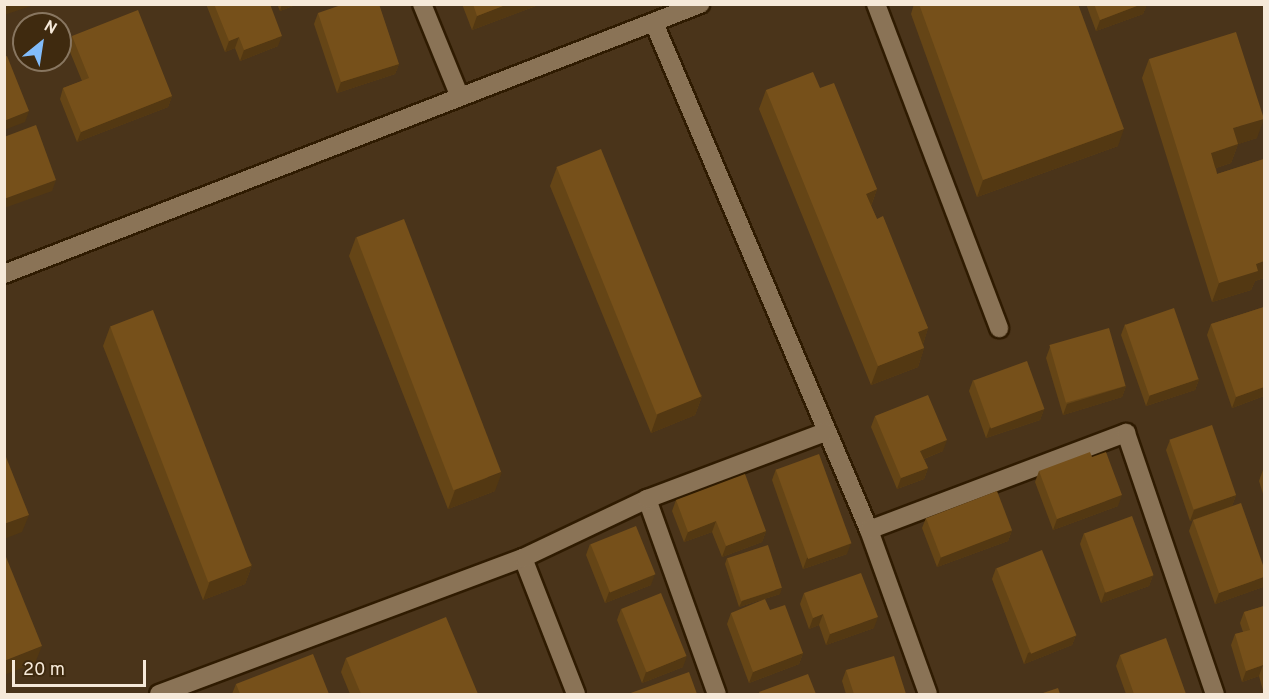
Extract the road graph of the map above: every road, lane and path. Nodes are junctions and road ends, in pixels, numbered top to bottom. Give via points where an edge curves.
1 (422, 4) edge
2 (700, 4) edge
3 (876, 4) edge
4 (654, 22) junction
5 (460, 98) junction
6 (4, 273) edge
7 (999, 328) dead end
8 (825, 432) junction
9 (647, 499) junction
10 (868, 530) junction
11 (523, 558) junction
12 (159, 694) edge
13 (576, 694) edge
14 (717, 694) edge
15 (928, 694) edge
16 (1215, 694) edge

1 - 5 street
2 - 4 street
3 - 7 street
4 - 5 street
4 - 8 street
5 - 6 street
8 - 9 street
8 - 10 street
9 - 11 street
9 - 14 street
10 - 15 street
10 - 16 street via 1126,433
11 - 12 street
11 - 13 street

